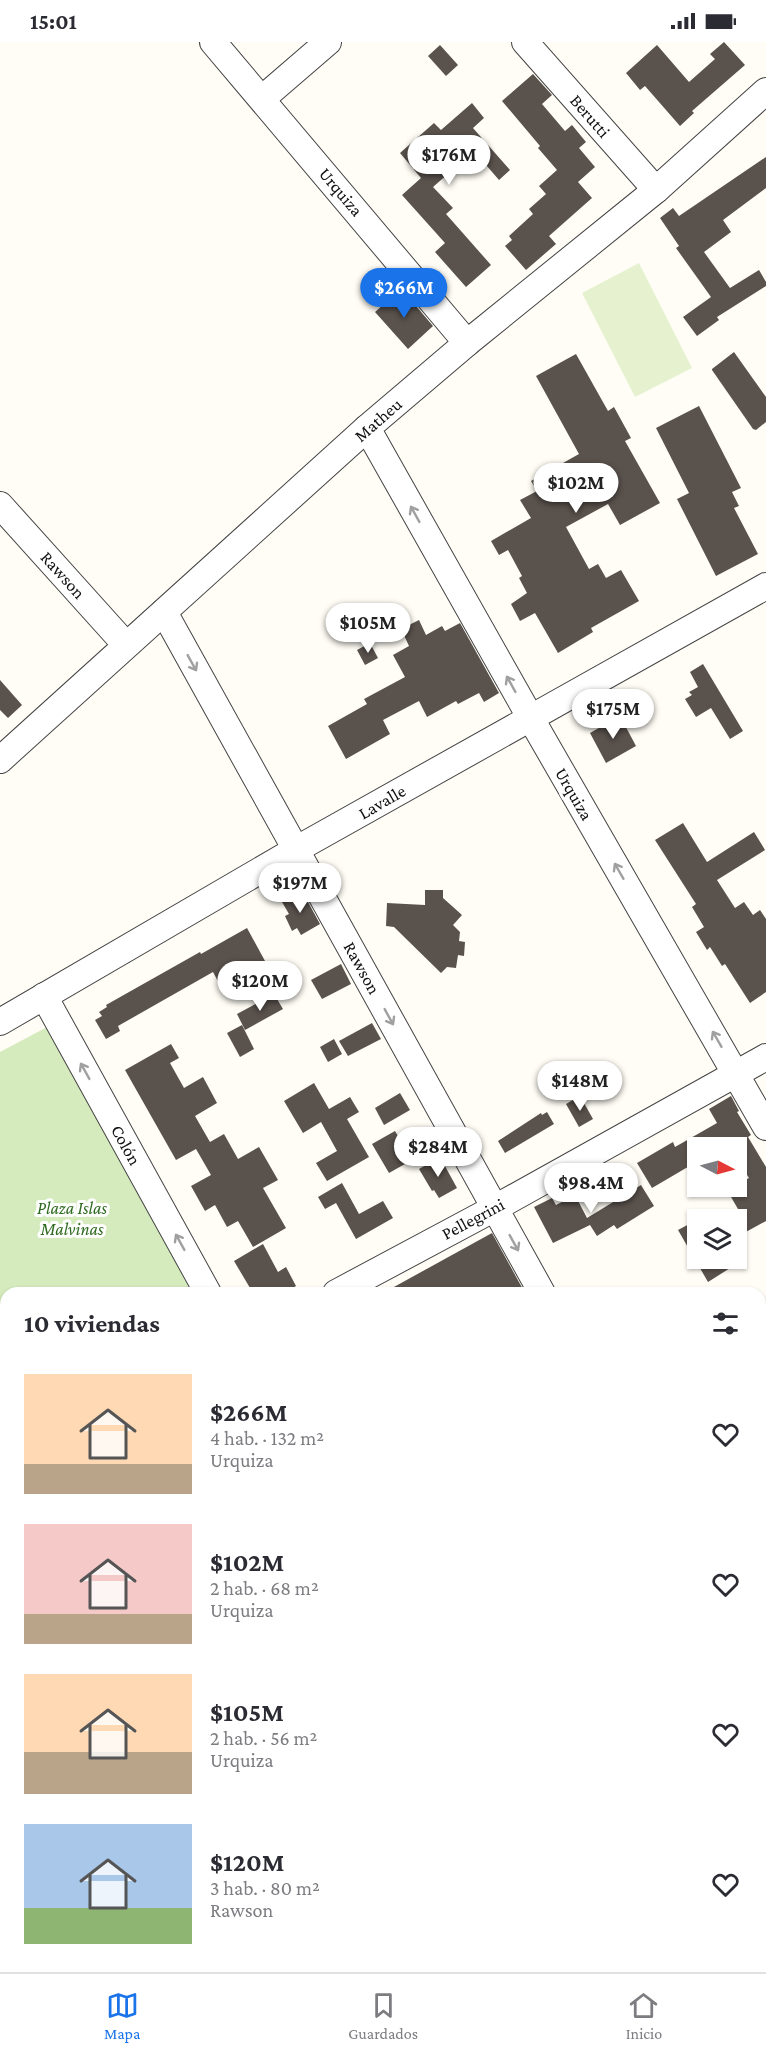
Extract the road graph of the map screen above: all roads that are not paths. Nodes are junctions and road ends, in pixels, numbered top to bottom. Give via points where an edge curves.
1 (213, 42) edge
2 (328, 42) edge
3 (525, 42) edge
4 (766, 92) edge
5 (262, 98) junction
6 (656, 190) junction
7 (467, 343) junction
8 (367, 428) junction
9 (0, 505) edge
10 (766, 586) edge
11 (164, 612) junction
12 (126, 645) junction
13 (530, 717) junction
14 (0, 760) edge
15 (297, 849) junction
16 (44, 996) junction
17 (0, 1022) edge
18 (766, 1057) edge
19 (737, 1074) junction
20 (766, 1127) edge
21 (495, 1208) junction
22 (205, 1287) edge
23 (347, 1287) edge
24 (539, 1287) edge

1 - 5 street, Urquiza
2 - 5 street
3 - 6 street, Berutti
4 - 6 street, Matheu
5 - 7 street, Urquiza
6 - 7 street, Matheu
7 - 8 street, Matheu
8 - 11 street, Matheu
13 -> 8 street, Urquiza
9 - 12 street, Rawson
10 - 13 street, Lavalle
11 - 12 street, Matheu
11 -> 15 street, Rawson
12 - 14 street, Matheu
13 - 15 street, Lavalle
19 -> 13 street, Urquiza
15 - 16 street, Lavalle
15 -> 21 street, Rawson
16 - 17 street, Lavalle
22 -> 16 street, Colón
18 - 19 street, Pellegrini
19 - 20 street, Urquiza
19 - 21 street, Pellegrini
21 - 23 street, Pellegrini
21 -> 24 street, Rawson

